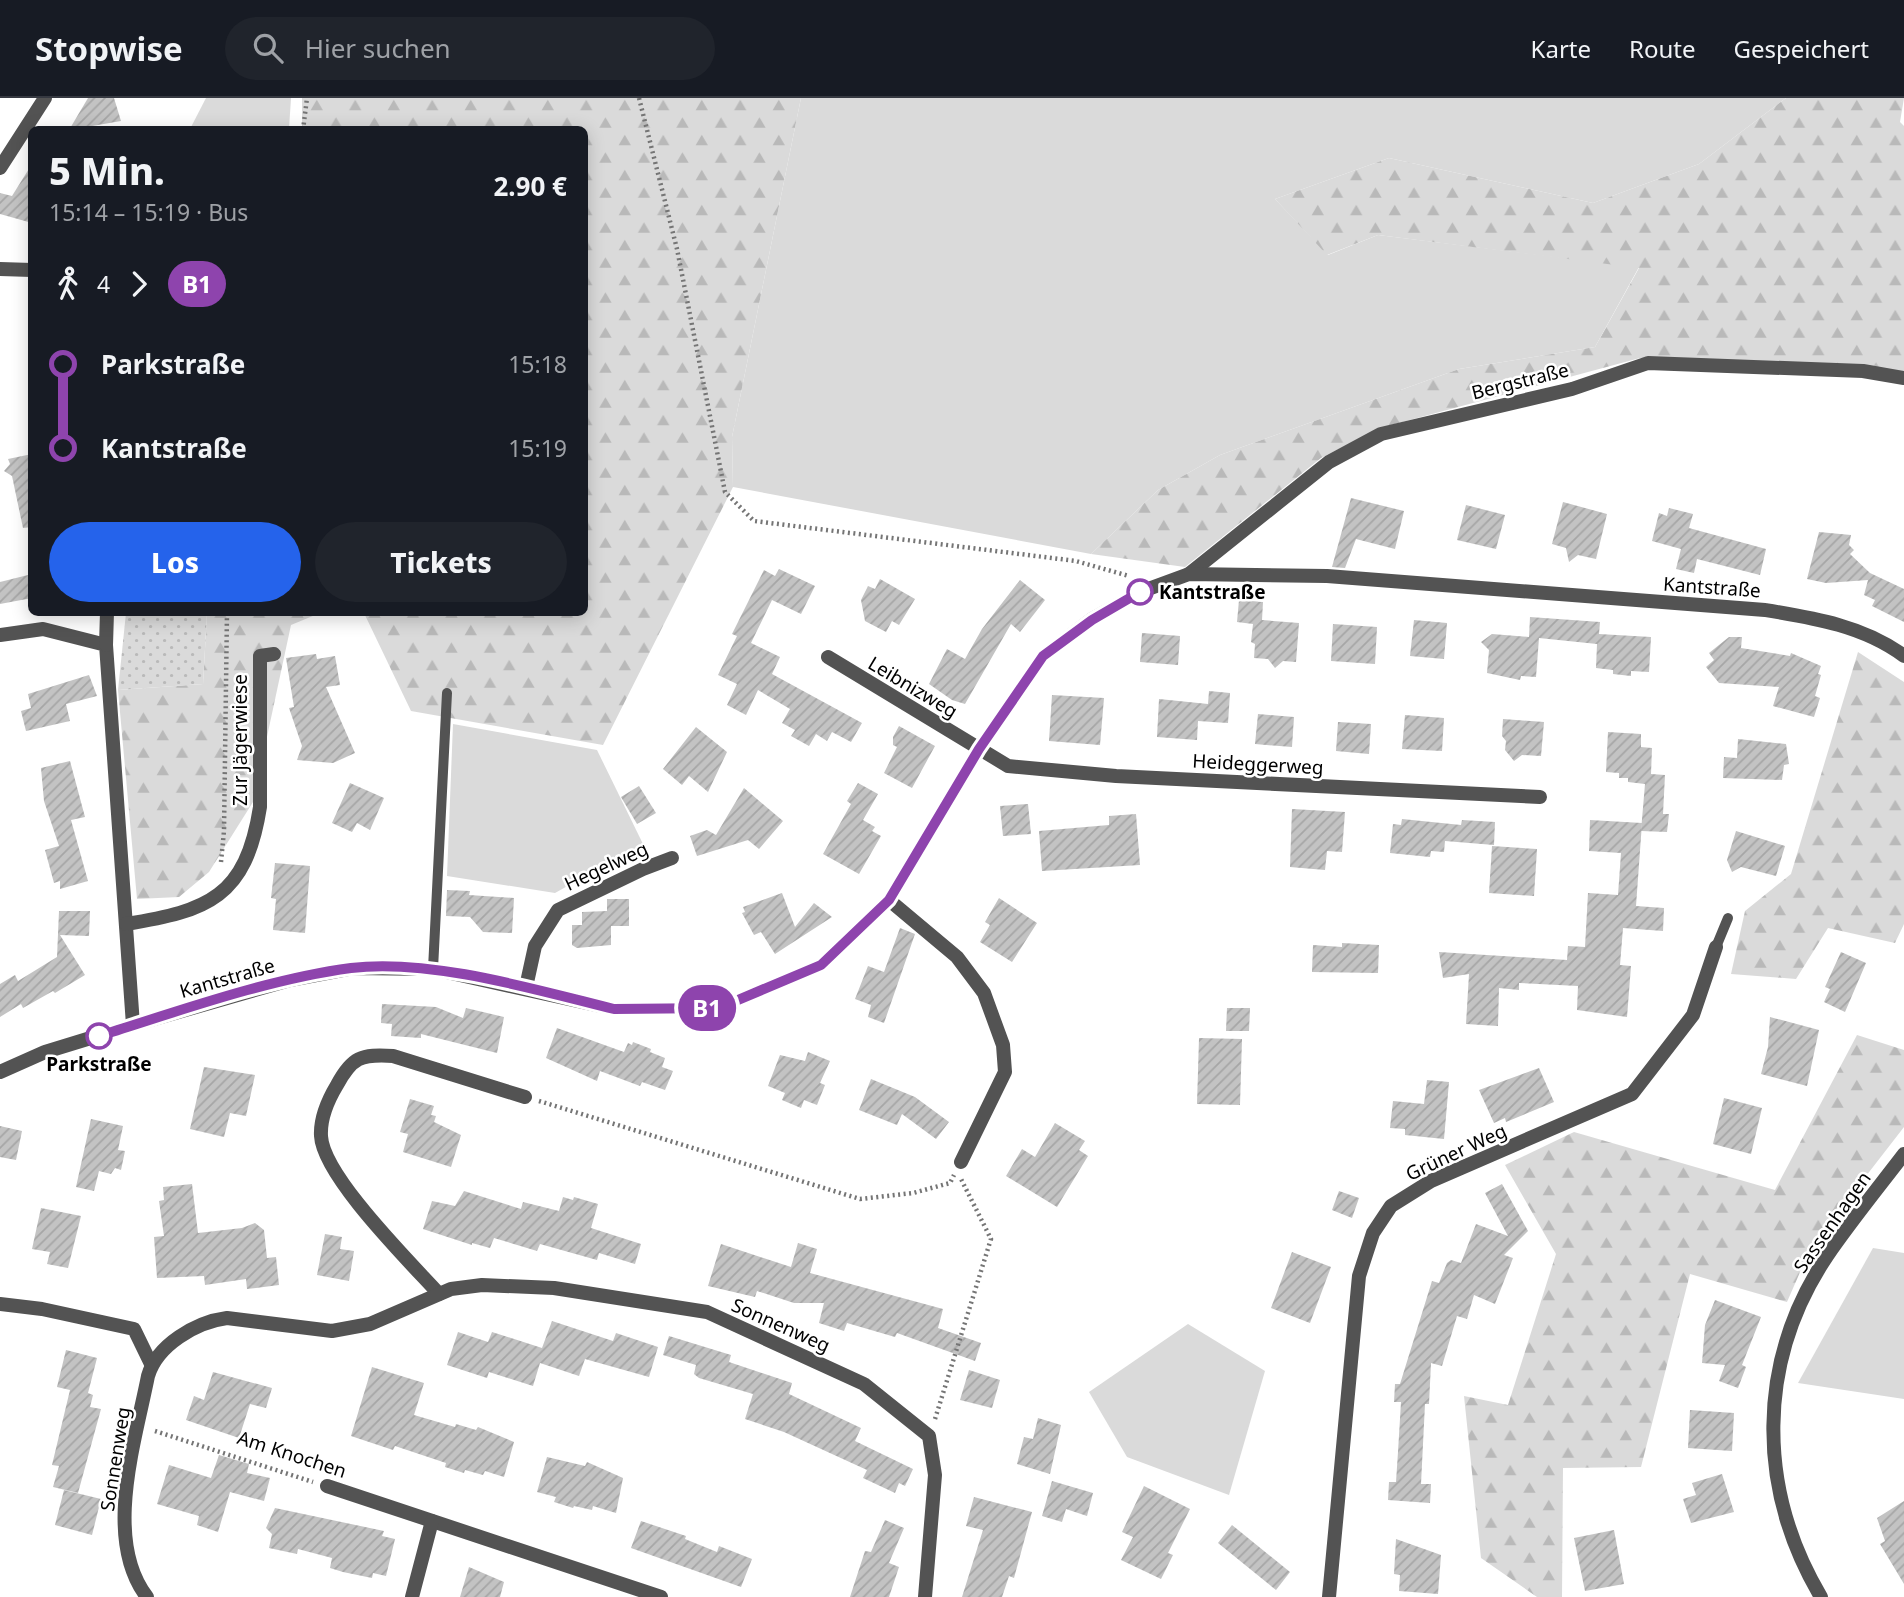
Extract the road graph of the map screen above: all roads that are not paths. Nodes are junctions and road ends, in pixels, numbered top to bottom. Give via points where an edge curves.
1 (45, 98) edge
2 (0, 168) edge
3 (0, 268) edge
4 (28, 270) edge
5 (1904, 378) edge
6 (1189, 574) junction
7 (107, 616) edge
8 (0, 635) edge
9 (106, 645) junction
10 (274, 654) dead end
11 (1904, 656) edge
12 (828, 657) dead end
13 (447, 693) dead end
14 (979, 749) junction
15 (1540, 797) dead end
16 (672, 858) dead end
17 (889, 900) junction
18 (1728, 918) dead end
19 (126, 924) junction
20 (1716, 947) joint
21 (433, 969) junction
22 (526, 988) junction
23 (133, 1025) junction
24 (0, 1072) edge
25 (525, 1097) road end
26 (1904, 1154) edge
27 (961, 1162) dead end
28 (439, 1294) junction
29 (0, 1304) edge
30 (151, 1364) junction
31 (327, 1486) road end
32 (432, 1521) junction
33 (147, 1597) edge
34 (412, 1597) edge
35 (661, 1597) edge
36 (925, 1597) edge
37 (1329, 1597) edge
38 (1821, 1597) edge

1 - 2 street
3 - 4 street
5 - 6 street, Bergstraße via 1863,371 1648,363 1572,389 1381,434 1329,462
6 - 11 street, Kantstraße via 1327,576 1765,610 1853,629
6 - 14 street, Kantstraße via 1140,592 1043,656
7 - 9 street
8 - 9 street via 43,629
9 - 19 street
10 - 19 street, Zur Jägerwiese via 260,656 261,793 257,831 239,874 212,901 172,916
12 - 14 street, Leibnizweg
13 - 21 lane
14 - 15 street, Heideggerweg via 1008,766 1089,774
14 - 17 street, Kantstraße
16 - 22 street, Hegelweg via 558,910 535,946
17 - 22 street, Kantstraße via 821,965 719,1008 614,1009
17 - 27 street via 957,957 984,993 1003,1045 1005,1072
18 - 20 lane
19 - 23 street
20 - 37 street, Grüner Weg via 1693,1015 1632,1094 1431,1181 1391,1206 1373,1233 1359,1276
21 - 22 street, Kantstraße
21 - 23 street, Kantstraße via 353,968 290,980
23 - 24 street, Kantstraße via 45,1052
25 - 28 street via 381,1055 354,1061 330,1097 321,1136 328,1161
26 - 38 street, Sassenhagen via 1814,1279 1783,1351 1775,1389 1773,1462 1782,1510 1802,1566
28 - 30 street, Sonnenweg via 370,1324 332,1331 211,1320 180,1338
28 - 36 street, Sonnenweg via 466,1285 529,1286 708,1312 864,1384 929,1436 935,1475
29 - 30 street via 134,1329
30 - 33 street, Sonnenweg via 124,1516 129,1562
31 - 32 street, Am Knochen
32 - 34 street
32 - 35 street, Am Knochen

